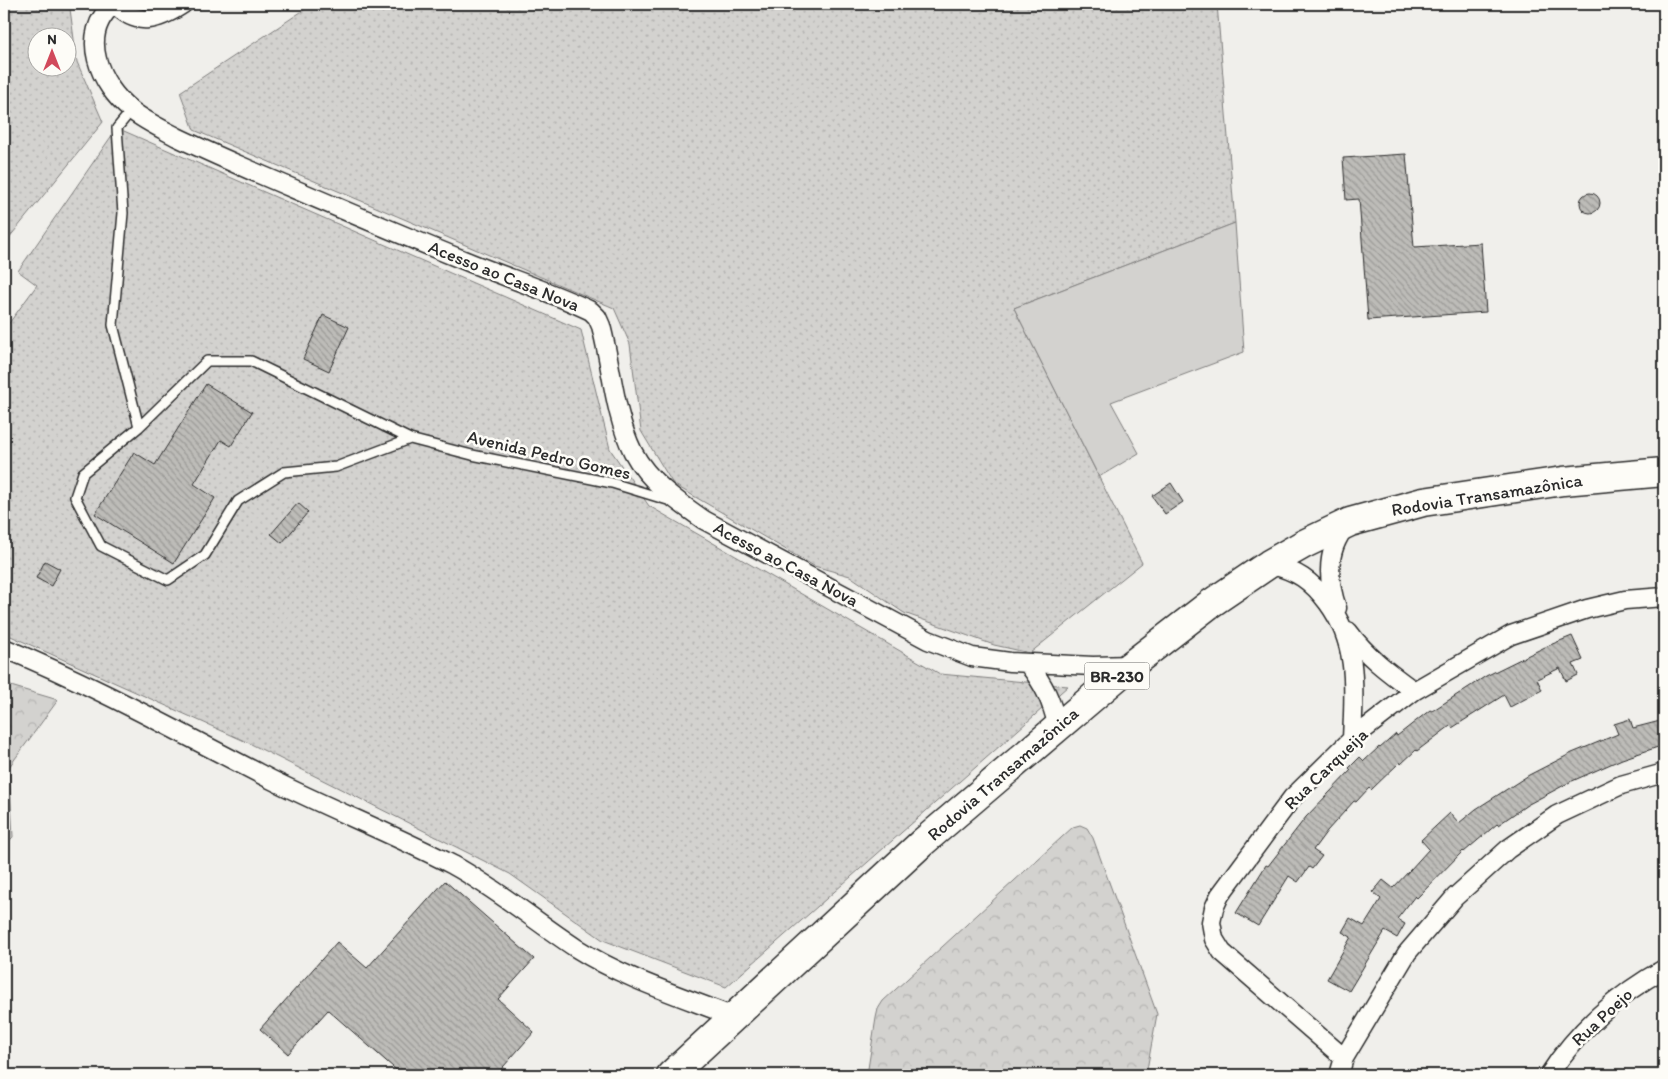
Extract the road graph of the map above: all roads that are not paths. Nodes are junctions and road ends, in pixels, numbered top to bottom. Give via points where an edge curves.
1 (114, 4) edge
2 (183, 4) edge
3 (131, 110) junction
4 (139, 427) junction
5 (410, 439) junction
6 (1664, 472) edge
7 (681, 504) junction
8 (1350, 522) junction
9 (1269, 564) junction
10 (1664, 597) edge
11 (1341, 622) junction
12 (4, 648) edge
13 (1028, 664) junction
14 (1131, 664) junction
15 (1414, 691) junction
16 (1058, 727) junction
17 (1352, 739) junction
18 (1664, 773) edge
19 (1664, 969) edge
20 (734, 1017) junction
21 (1344, 1058) junction
22 (671, 1075) edge
23 (1339, 1075) edge
24 (1549, 1075) edge

1 - 2 street via 130,16 142,19 162,16
1 - 3 street, Acesso ao Casa Nova via 102,15 97,26 96,54 107,85
3 - 4 lane via 117,128 123,213 113,325
3 - 7 street, Acesso ao Casa Nova via 210,153 591,311 601,326 625,433 634,453 649,475
4 - 5 lane, Avenida Pedro Gomes via 207,361 251,361
4 - 5 lane, Avenida Pedro Gomes via 83,473 75,497 100,546 168,580 205,555 238,501 284,472 336,467
5 - 7 lane, Avenida Pedro Gomes via 612,483
6 - 8 highway, Rodovia Transamazônica / BR-230 via 1563,481 1423,502
7 - 13 street, Acesso ao Casa Nova via 704,520 928,640 972,656
8 - 9 highway, Rodovia Transamazônica / BR-230
8 - 11 street via 1334,545 1331,558 1330,582
9 - 11 street via 1289,569 1306,579
9 - 14 highway, Rodovia Transamazônica / BR-230
10 - 15 street, Rua Carqueija via 1625,600 1587,609 1511,635
11 - 15 street via 1371,658
11 - 17 street via 1353,675
12 - 20 street via 134,708 272,780 453,866 612,968
13 - 14 street, Acesso ao Casa Nova
13 - 16 street via 1042,683
14 - 16 highway, Rodovia Transamazônica / BR-230
15 - 17 street, Rua Carqueija
16 - 20 highway, Rodovia Transamazônica / BR-230 via 923,842
17 - 21 street, Rua Carqueija via 1286,806 1224,889 1211,922 1214,938 1222,952
18 - 21 street via 1621,785 1557,816 1508,849 1455,897 1407,953
19 - 24 street, Rua Poejo via 1610,1005 1584,1030
20 - 22 highway, Rodovia Transamazônica / BR-230
21 - 23 street

